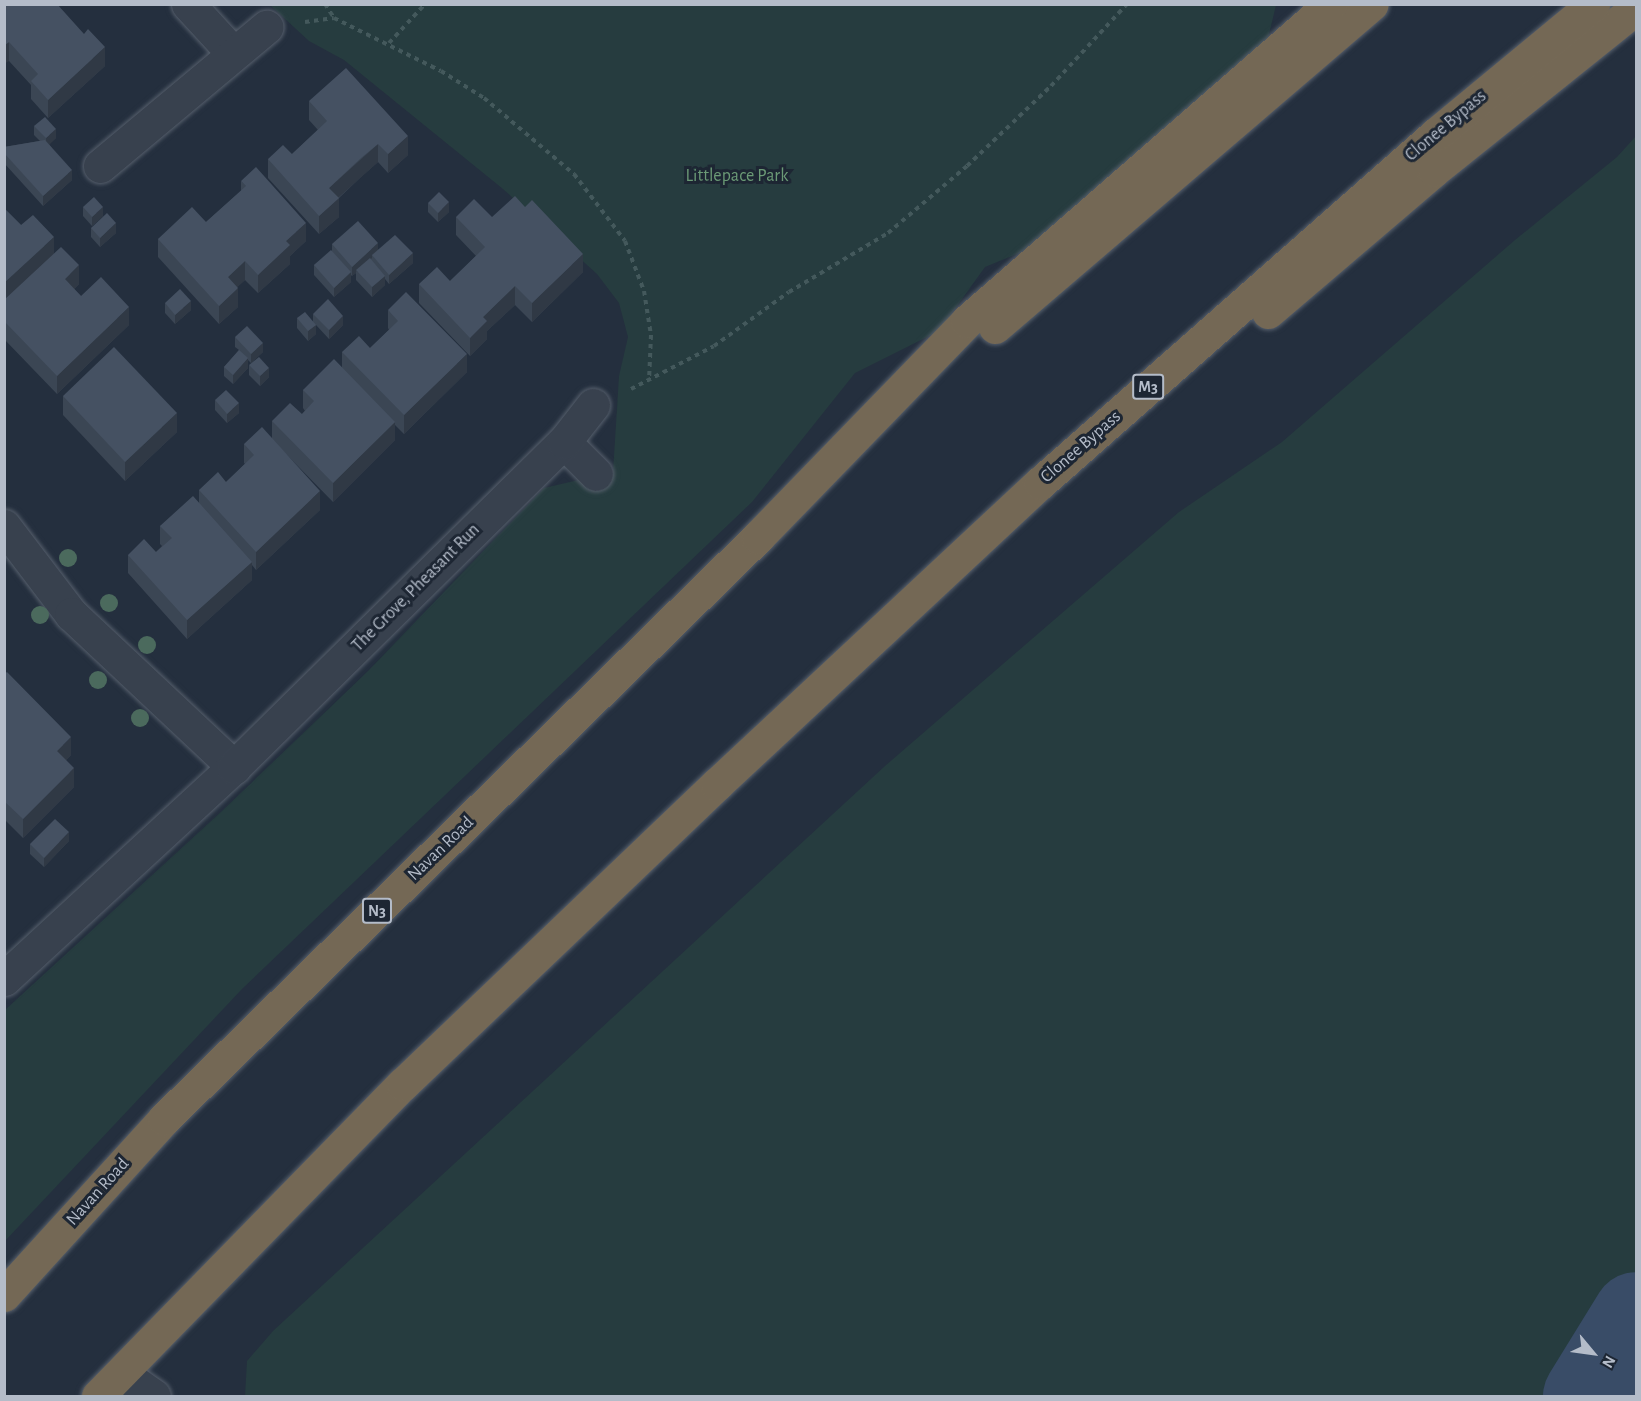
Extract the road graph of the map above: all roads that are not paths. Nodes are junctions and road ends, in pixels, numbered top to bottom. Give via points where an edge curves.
1 (188, 4) edge
2 (1331, 4) edge
3 (1372, 4) edge
4 (1593, 4) edge
5 (1636, 8) edge
6 (266, 27) road end
7 (233, 53) junction
8 (100, 166) dead end
9 (594, 405) road end
10 (564, 442) junction
11 (596, 474) dead end
12 (4, 526) edge
13 (758, 537) junction
14 (234, 767) junction
15 (717, 784) junction
16 (4, 979) edge
17 (4, 1295) edge
18 (121, 1373) junction
19 (98, 1396) edge
20 (154, 1396) edge

1 - 7 street
2 - 13 highway via 967,321
3 - 13 highway via 984,336
4 - 15 highway, Clonee Bypass / M3 via 1436,134 1040,483
5 - 15 highway via 1434,170
6 - 7 street
7 - 8 street
9 - 10 street, The Grove, Pheasant Run
10 - 11 street
10 - 14 street, The Grove, Pheasant Run
12 - 14 street via 71,614
13 - 17 highway, Navan Road / N3 via 164,1119
14 - 16 street, The Grove, Pheasant Run
15 - 18 highway via 403,1084
18 - 19 highway
18 - 20 street

